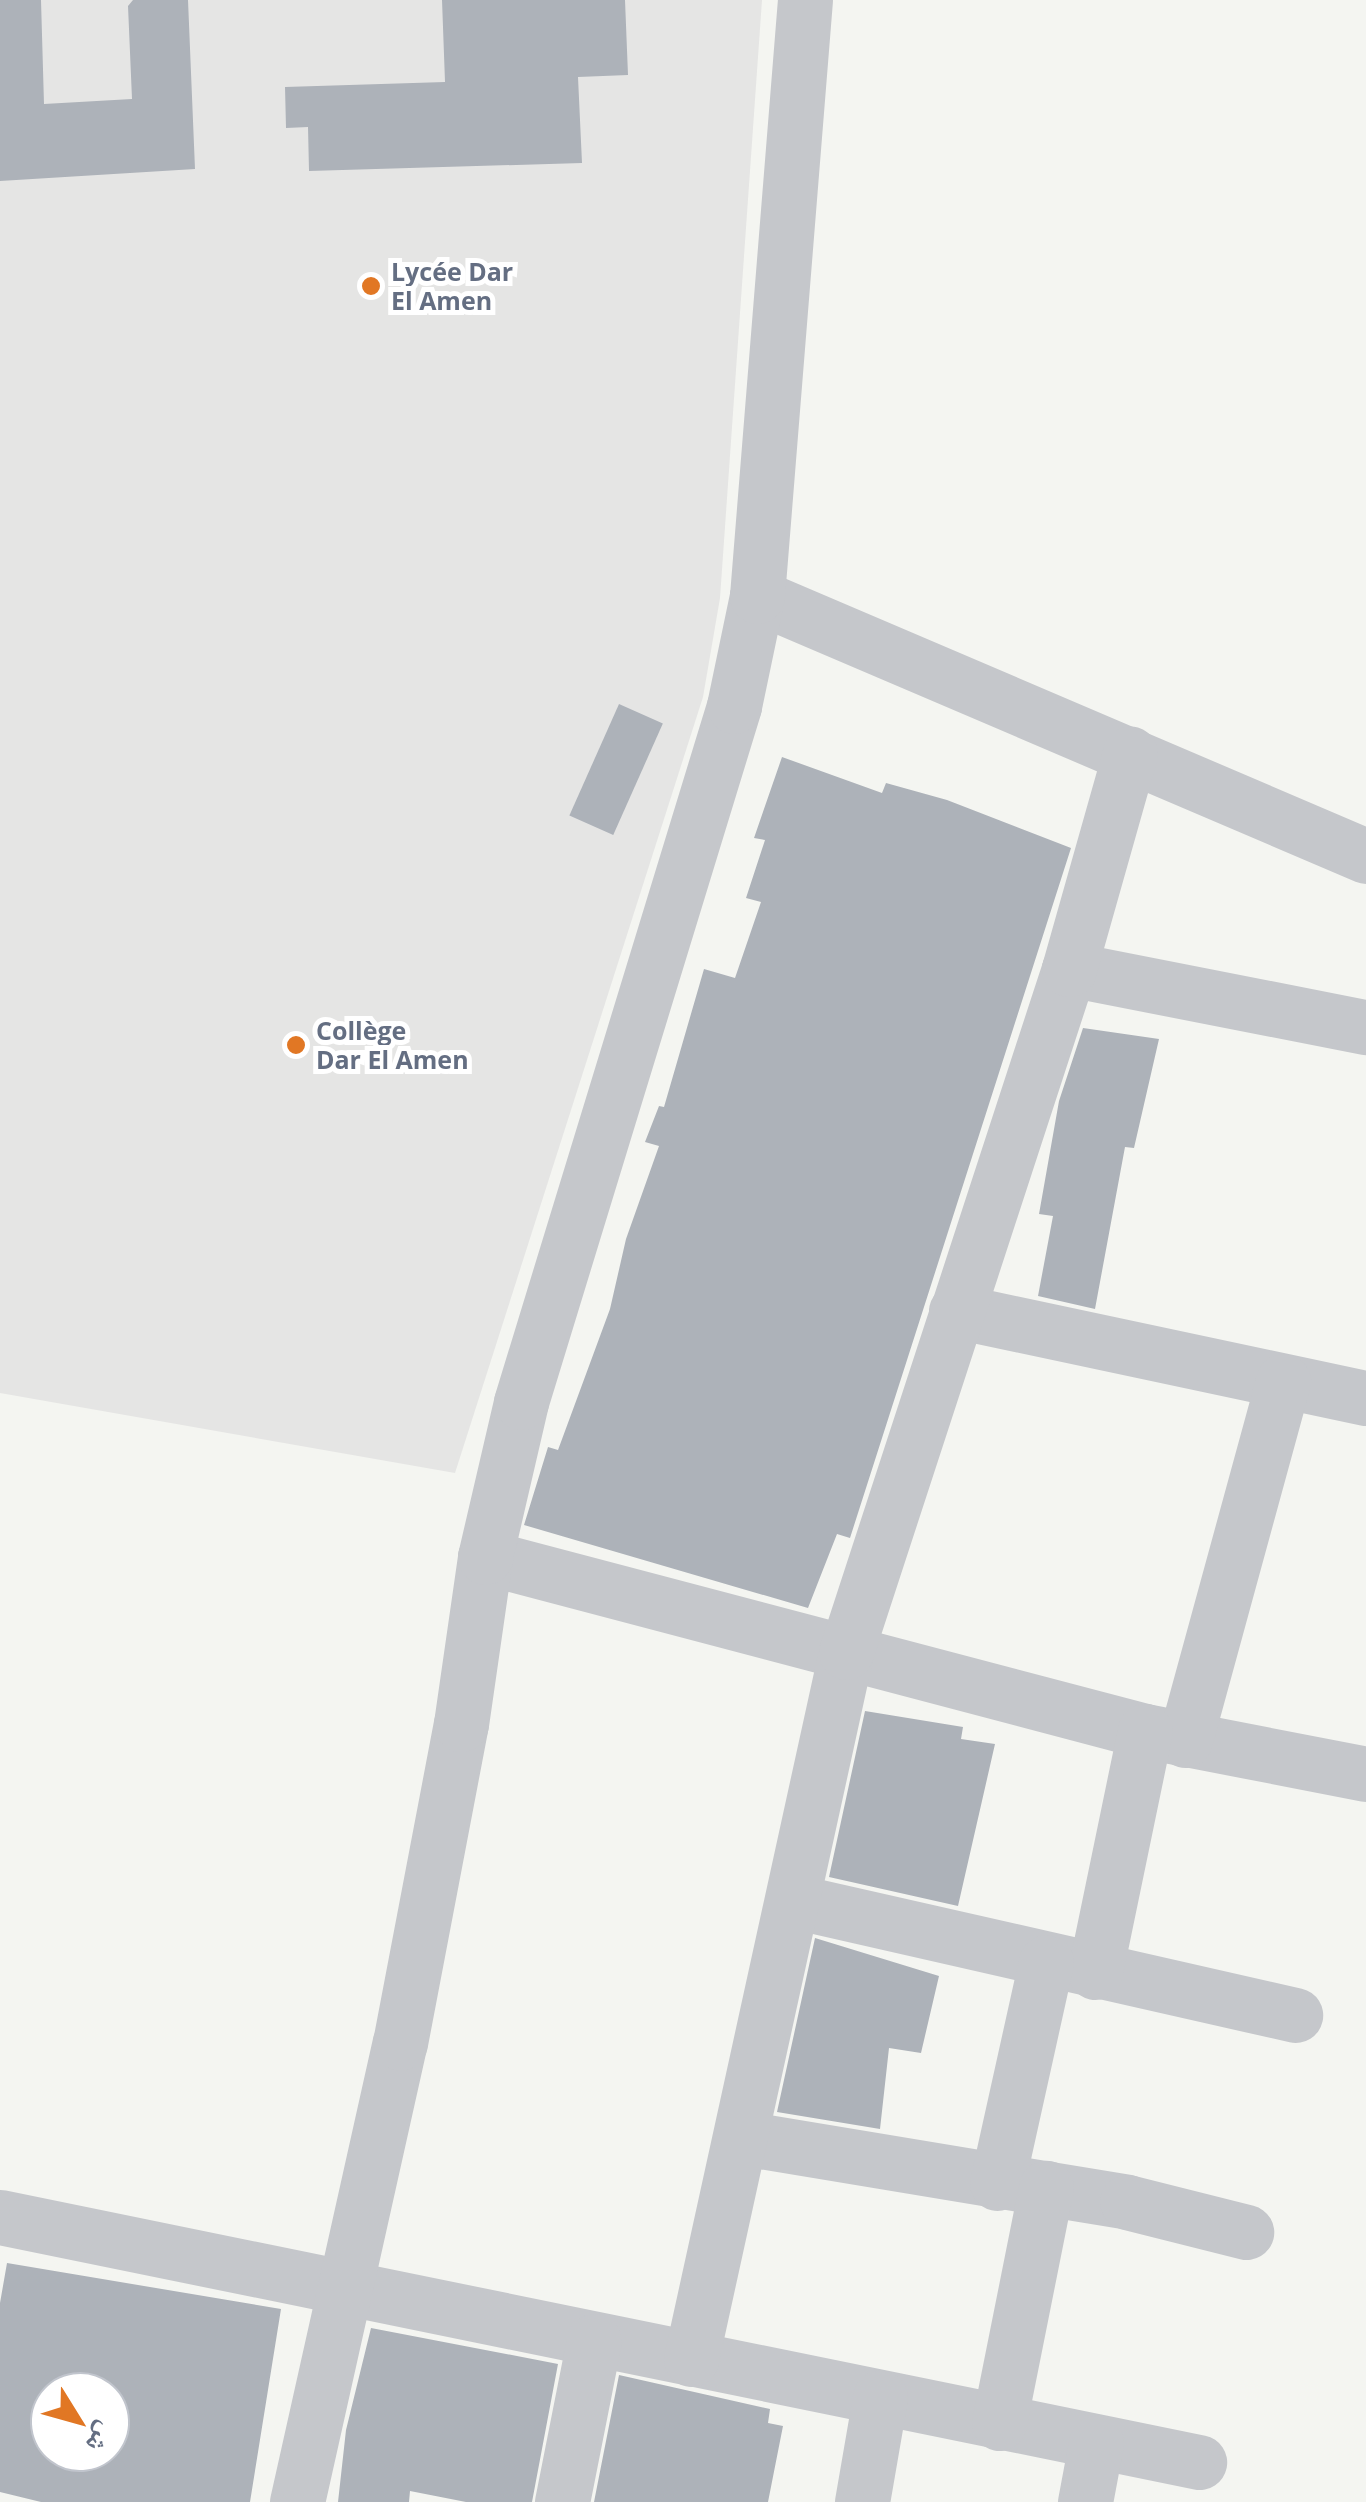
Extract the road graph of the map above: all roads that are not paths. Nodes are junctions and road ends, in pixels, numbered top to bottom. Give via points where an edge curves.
1 (805, 0) edge
2 (757, 596) junction
3 (1130, 753) junction
4 (1366, 856) edge
5 (1069, 969) junction
6 (1366, 1026) edge
7 (956, 1310) junction
8 (1283, 1380) junction
9 (1366, 1398) edge
10 (484, 1557) junction
11 (846, 1652) junction
12 (1165, 1735) junction
13 (1366, 1774) edge
14 (794, 1902) junction
15 (1070, 1967) junction
16 (1295, 2015) dead end
17 (742, 2138) junction
18 (1022, 2185) junction
19 (0, 2216) edge
20 (1246, 2232) dead end
21 (345, 2287) junction
22 (594, 2341) junction
23 (691, 2359) junction
24 (880, 2398) junction
25 (998, 2423) junction
26 (1096, 2443) junction
27 (1199, 2462) dead end
28 (296, 2502) edge
29 (562, 2502) edge
30 (862, 2502) edge
31 (1085, 2502) edge

1 - 2 street
2 - 3 street
2 - 10 street via 734,706 521,1402
3 - 4 street
3 - 5 street
5 - 6 street
5 - 7 street
7 - 8 street
7 - 11 street
8 - 9 street
8 - 12 street
10 - 11 street
10 - 21 street via 454,1761
11 - 12 street
11 - 14 street
12 - 13 street
12 - 15 street
14 - 15 street
14 - 17 street
15 - 16 street
15 - 18 street
17 - 18 street
17 - 23 street
18 - 20 street
18 - 25 street
19 - 21 street
21 - 22 street
21 - 28 street
22 - 23 street
22 - 29 street
23 - 24 street
24 - 25 street
24 - 30 street
25 - 26 street
26 - 27 street
26 - 31 street

